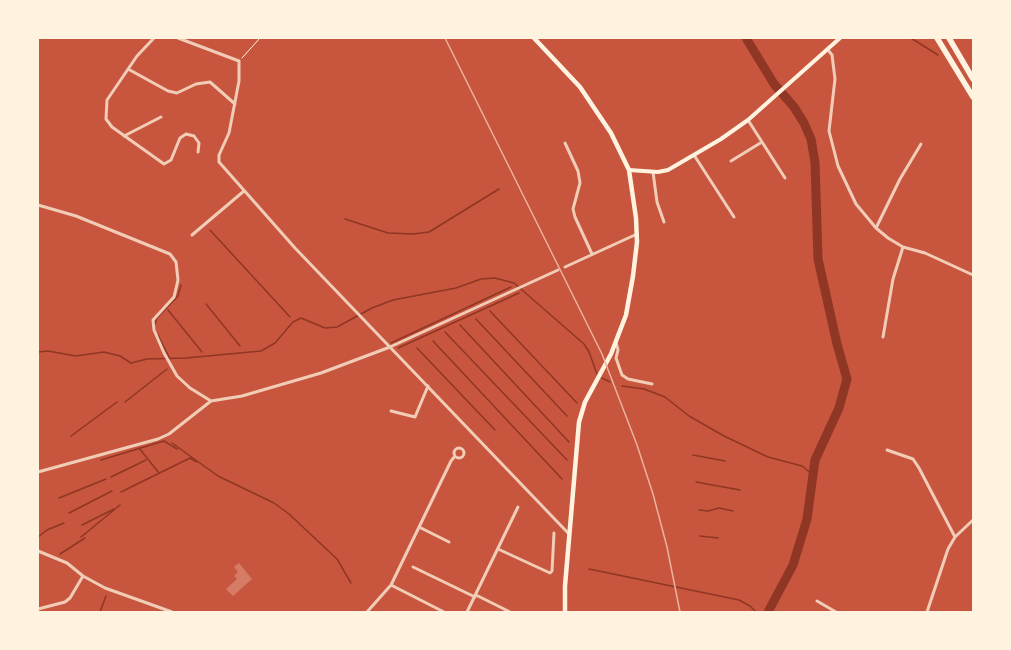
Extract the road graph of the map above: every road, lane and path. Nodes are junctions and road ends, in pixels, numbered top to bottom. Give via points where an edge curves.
1 (154, 38) edge
2 (178, 38) edge
3 (260, 38) edge
4 (534, 38) edge
5 (937, 38) edge
6 (949, 38) edge
7 (837, 39) edge
8 (828, 50) junction
9 (239, 61) junction
10 (128, 69) junction
11 (973, 79) edge
12 (973, 97) edge
13 (235, 104) junction
14 (161, 118) dead end
15 (748, 120) junction
16 (124, 136) junction
17 (762, 142) junction
18 (565, 143) dead end
19 (921, 144) dead end
20 (198, 152) dead end
21 (694, 155) junction
22 (731, 161) dead end
23 (629, 170) junction
24 (653, 172) junction
25 (785, 178) dead end
26 (244, 191) junction
27 (38, 205) edge
28 (734, 217) dead end
29 (664, 222) dead end
30 (876, 228) junction
31 (637, 234) junction
32 (192, 235) dead end
33 (903, 247) junction
34 (592, 254) junction
35 (565, 267) dead end
36 (558, 270) dead end
37 (973, 275) edge
38 (883, 337) dead end
39 (616, 342) junction
40 (390, 347) junction
41 (611, 354) junction
42 (616, 358) junction
43 (652, 384) dead end
44 (428, 386) junction
45 (211, 402) junction
46 (391, 411) dead end
47 (887, 450) dead end
48 (455, 456) dead end
49 (38, 472) edge
50 (518, 507) dead end
51 (973, 520) edge
52 (419, 527) junction
53 (554, 533) dead end
54 (571, 535) junction
55 (955, 537) junction
56 (449, 542) dead end
57 (498, 549) junction
58 (38, 551) edge
59 (413, 567) dead end
60 (83, 576) junction
61 (391, 585) junction
62 (475, 596) junction
63 (817, 601) dead end
64 (38, 609) edge
65 (172, 612) edge
66 (367, 612) edge
67 (444, 612) edge
68 (467, 612) edge
69 (510, 612) edge
70 (565, 612) edge
71 (836, 612) edge
72 (927, 612) edge

1 - 10 street
2 - 9 street
3 - 9 path
4 - 23 main road via 586,96 611,133
5 - 12 highway
6 - 11 highway
7 - 8 main road
8 - 15 main road
8 - 30 street via 832,55 835,79 829,131 838,166 856,204
9 - 13 street
10 - 13 street via 168,91 177,92 196,84 210,82
10 - 16 street via 107,100 106,119 112,128
13 - 26 street via 219,162
14 - 16 street
15 - 17 street
15 - 21 main road
16 - 20 street via 164,164 171,160 180,138 186,134 194,136 199,143
17 - 22 street
17 - 25 street
18 - 34 street via 578,171 580,183 573,209
19 - 30 street
21 - 24 main road via 668,170
21 - 28 street
23 - 24 main road
23 - 31 main road
24 - 29 street via 657,202
26 - 32 street
26 - 40 street
27 - 45 street via 76,216 170,254 176,262 178,280 174,297 153,320 154,330 177,376
30 - 33 street
31 - 34 street
31 - 39 main road via 630,299
33 - 37 street via 925,253
33 - 38 street via 893,279
34 - 35 street
36 - 40 street
39 - 41 main road
39 - 42 street
40 - 44 street
40 - 45 street via 321,373 242,396
41 - 42 street
41 - 54 main road via 585,402 579,422
42 - 43 street via 621,373 626,378
44 - 46 street via 415,417
44 - 54 street
45 - 49 street via 169,434
47 - 55 street via 913,459
48 - 52 street
50 - 57 street
51 - 55 street
52 - 56 street
52 - 61 street
53 - 57 street via 550,574
54 - 70 main road via 565,586
55 - 72 street via 948,549
57 - 62 street
58 - 60 street via 67,563
59 - 62 street
60 - 64 street via 65,602
60 - 65 street via 117,593
61 - 66 street
61 - 67 street
62 - 68 street
62 - 69 street
63 - 71 street

